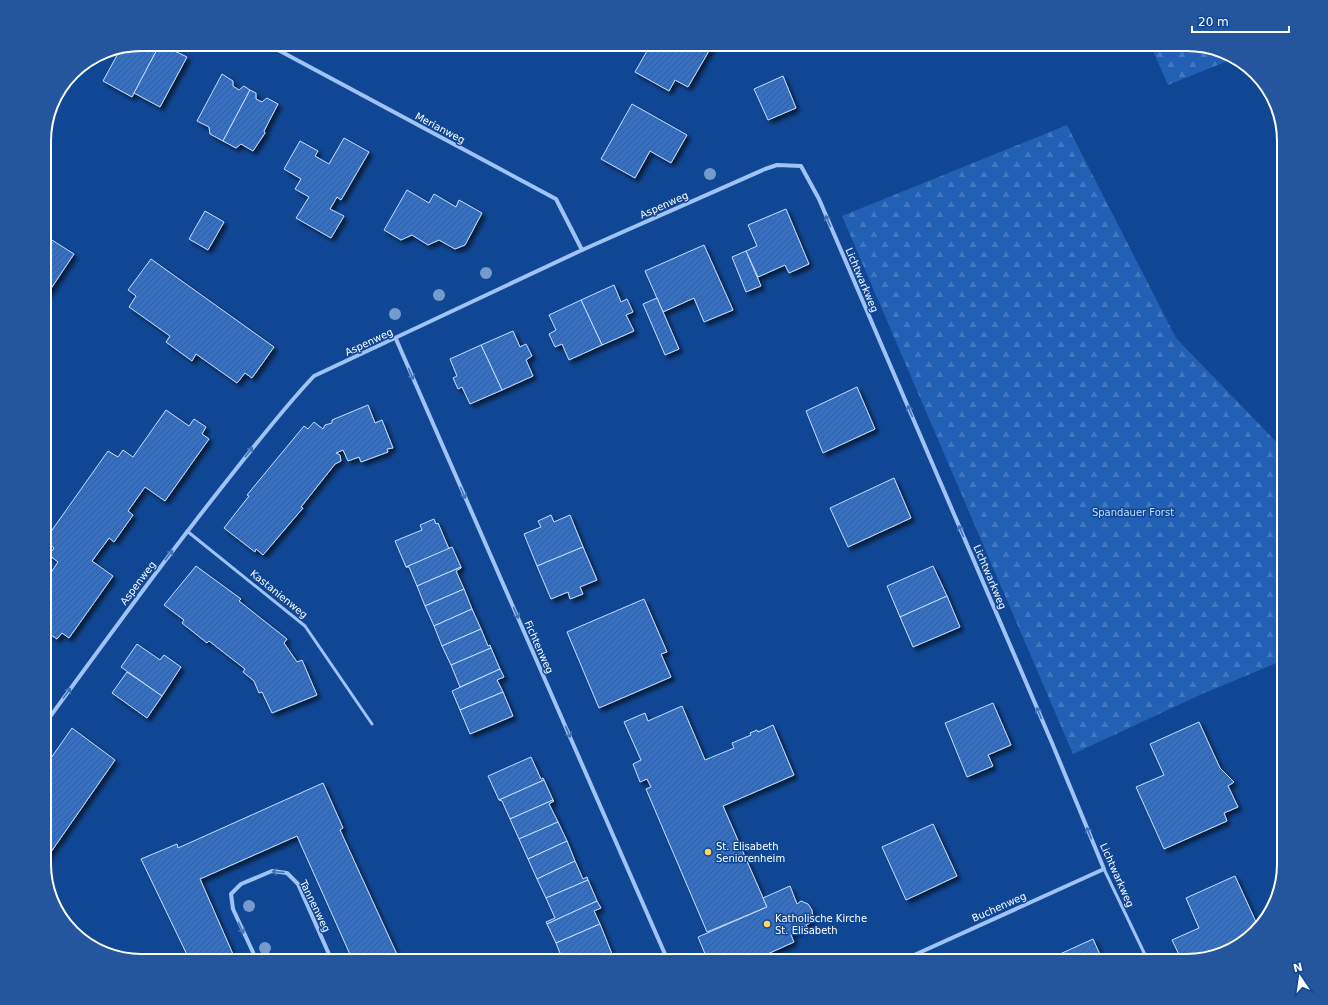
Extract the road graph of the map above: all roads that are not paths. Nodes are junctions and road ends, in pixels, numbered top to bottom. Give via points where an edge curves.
1 (280, 51) edge
2 (819, 199) joint
3 (582, 250) junction
4 (396, 339) junction
5 (187, 531) junction
6 (51, 716) edge
7 (372, 724) dead end
8 (1104, 869) junction
9 (254, 954) edge
10 (329, 954) edge
11 (665, 954) edge
12 (916, 954) edge
13 (1145, 954) edge

1 - 3 street, Merianweg via 556,200
2 - 3 street, Aspenweg via 800,166 777,164
8 -> 2 street, Lichtwarkweg
3 - 4 street, Aspenweg
5 -> 4 street, Aspenweg via 261,437 314,376
4 -> 11 street, Fichtenweg
6 -> 5 street, Aspenweg
5 - 7 lane, Kastanienweg via 305,626
8 - 12 street, Buchenweg
8 - 13 lane, Lichtwarkweg
10 -> 9 street, Tannenweg via 298,884 287,872 272,871 241,884 231,894 233,910

